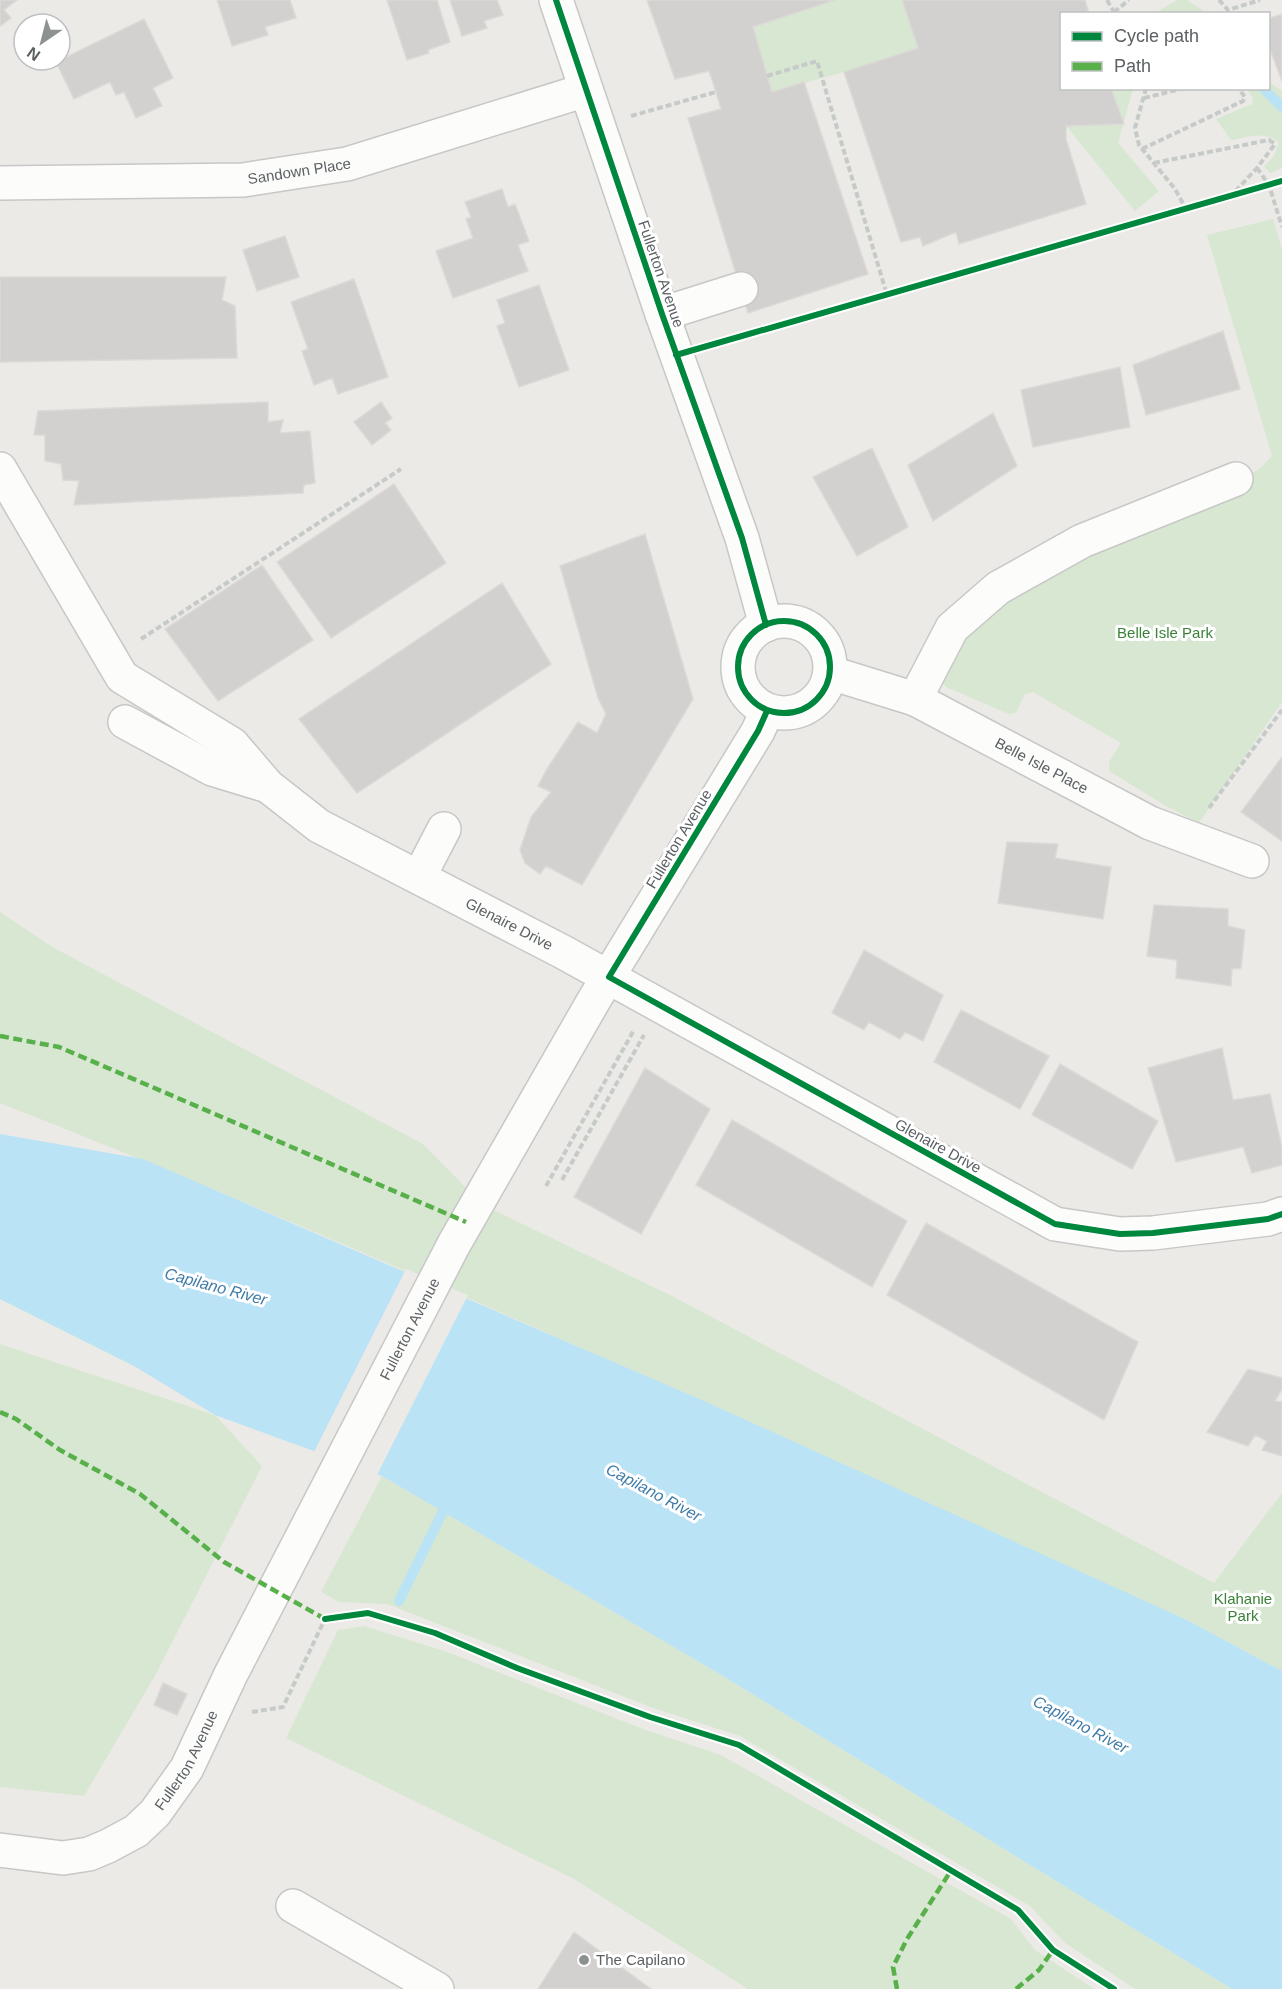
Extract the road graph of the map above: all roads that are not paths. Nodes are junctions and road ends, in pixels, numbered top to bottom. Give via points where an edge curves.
1 (556, 0) edge
2 (586, 90) junction
3 (0, 183) edge
4 (741, 289) dead end
5 (662, 314) junction
6 (0, 469) edge
7 (1236, 479) dead end
8 (766, 625) junction
9 (831, 673) junction
10 (915, 699) junction
11 (767, 711) junction
12 (125, 722) dead end
13 (268, 786) junction
14 (444, 829) dead end
15 (1252, 861) dead end
16 (419, 877) junction
17 (609, 977) junction
18 (1282, 1214) edge
19 (0, 1850) edge
20 (293, 1906) dead end
21 (437, 1989) edge

1 - 2 street, Fullerton Avenue
2 - 3 street, Sandown Place via 347,164 243,180
2 - 5 street, Fullerton Avenue
4 - 5 street
5 - 8 street, Fullerton Avenue via 742,538
6 - 13 street via 122,677 232,744
7 - 10 street via 1082,541 998,588 952,628
8 - 9 street via 793,621 806,626 826,646
8 - 11 street via 752,633 743,645 738,676 753,703
9 - 10 street, Belle Isle Place
9 - 11 street via 823,693 808,708 795,713
10 - 15 street, Belle Isle Place via 1150,823
11 - 17 street, Fullerton Avenue
12 - 13 street via 212,769
13 - 16 street, Glenaire Drive via 319,826
14 - 16 street
16 - 17 street, Glenaire Drive
17 - 18 street, Glenaire Drive via 1055,1224 1120,1234 1153,1233
17 - 19 street, Fullerton Avenue via 454,1244 231,1674 187,1768 155,1813 136,1832 89,1854 63,1858
20 - 21 street

